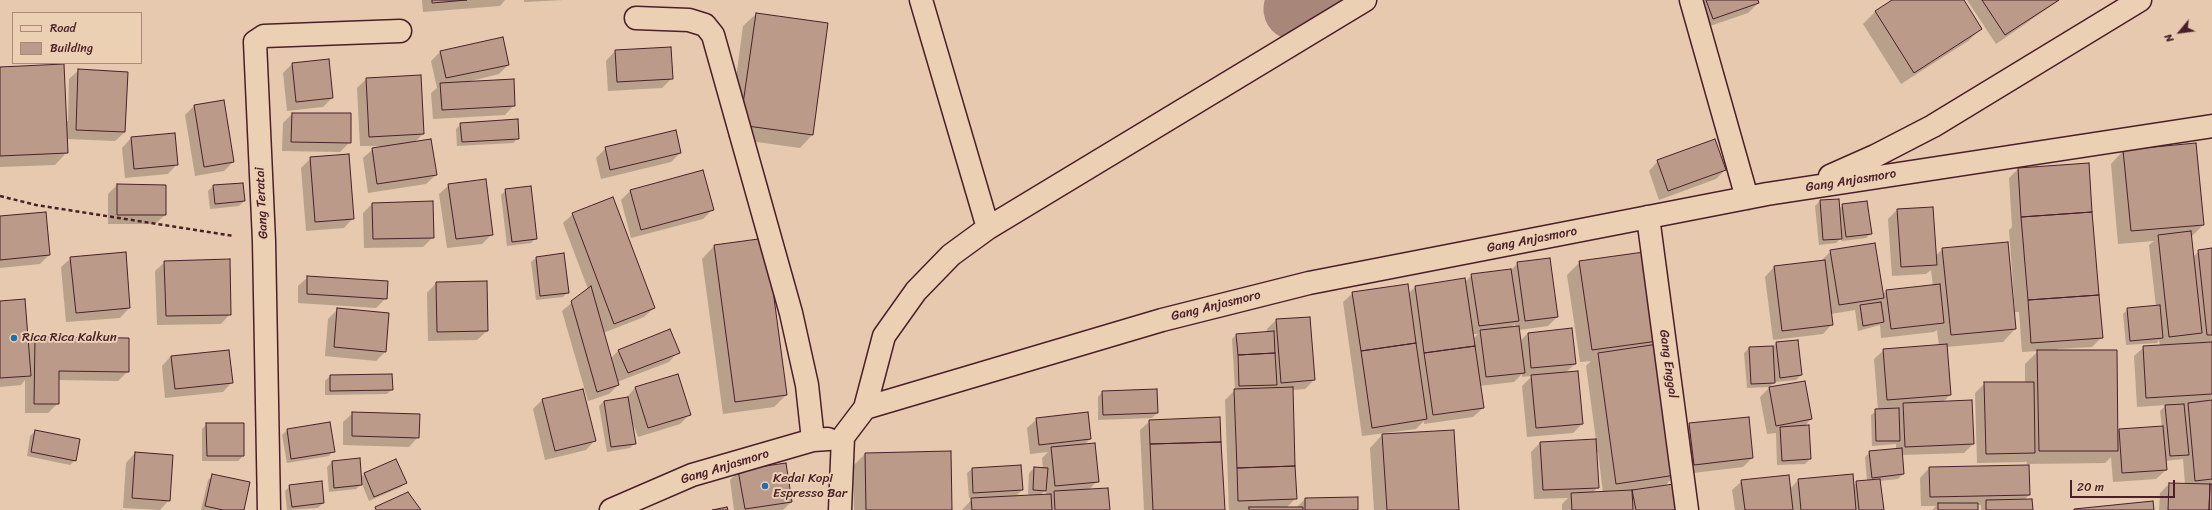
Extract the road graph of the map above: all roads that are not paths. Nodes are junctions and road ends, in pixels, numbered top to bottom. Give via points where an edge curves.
1 (921, 0) edge
2 (1365, 0) edge
3 (1691, 0) edge
4 (2140, 0) edge
5 (636, 18) dead end
6 (400, 31) dead end
7 (2212, 126) edge
8 (1799, 188) junction
9 (1747, 198) junction
10 (1648, 217) junction
11 (988, 228) junction
12 (865, 408) junction
13 (844, 437) junction
14 (813, 440) junction
15 (269, 510) edge
16 (611, 510) edge
17 (840, 510) edge
18 (1687, 510) edge

1 - 11 street
2 - 11 street
3 - 9 street
4 - 8 street via 1933,126 1875,156
5 - 14 street via 698,22 705,25 713,35 791,313 807,385
6 - 15 street, Gang Teratai via 264,36 255,42 264,241
7 - 8 street, Gang Anjasmoro
8 - 9 street, Gang Anjasmoro
9 - 10 street, Gang Anjasmoro
10 - 12 street, Gang Anjasmoro via 1309,283 1162,320
10 - 18 street, Gang Enggal
11 - 12 street via 951,255 916,291 884,336
12 - 13 street
13 - 14 street, Gang Anjasmoro
13 - 17 street
14 - 16 street, Gang Anjasmoro via 692,475

